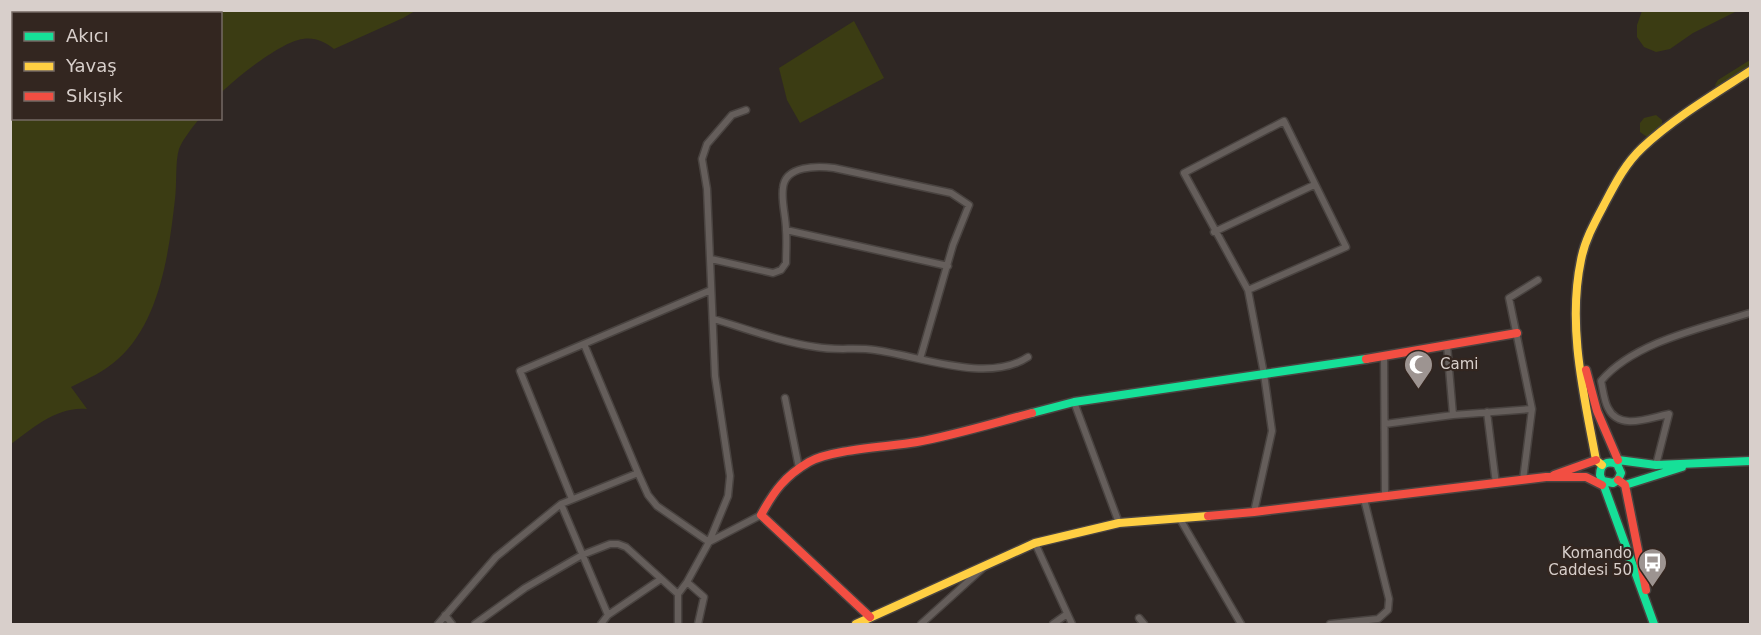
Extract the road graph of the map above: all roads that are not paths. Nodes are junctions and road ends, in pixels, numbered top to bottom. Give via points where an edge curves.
1 (1750, 72) edge
2 (746, 110) dead end
3 (1314, 185) junction
4 (786, 230) junction
5 (1214, 232) junction
6 (711, 259) junction
7 (948, 266) junction
8 (1538, 280) dead end
9 (711, 290) junction
10 (1248, 290) junction
11 (1750, 313) edge
12 (714, 319) junction
13 (1516, 333) junction
14 (1578, 341) junction
15 (584, 344) junction
16 (1448, 345) junction
17 (1384, 356) junction
18 (1028, 357) dead end
19 (920, 359) junction
20 (1264, 374) junction
21 (785, 398) dead end
22 (1074, 402) junction
23 (1532, 409) junction
24 (1487, 412) junction
25 (1454, 415) junction
26 (1384, 424) junction
27 (1750, 461) edge
28 (1617, 462) junction
29 (1599, 463) junction
30 (1656, 465) junction
31 (1690, 465) junction
32 (799, 468) junction
33 (639, 474) junction
34 (1546, 477) junction
35 (1523, 480) junction
36 (1622, 482) junction
37 (1496, 483) junction
38 (1603, 483) junction
39 (1385, 497) junction
40 (1364, 499) junction
41 (572, 500) junction
42 (561, 504) junction
43 (1254, 512) junction
44 (761, 515) junction
45 (1180, 519) junction
46 (1119, 524) junction
47 (709, 542) junction
48 (1035, 543) junction
49 (582, 555) junction
50 (988, 564) junction
51 (661, 579) junction
52 (687, 582) junction
53 (678, 594) junction
54 (1067, 614) junction
55 (445, 615) junction
56 (608, 615) junction
57 (870, 617) junction
58 (1139, 618) dead end
59 (1653, 622) edge
60 (438, 624) edge
61 (452, 624) edge
62 (475, 624) edge
63 (601, 624) edge
64 (678, 624) edge
65 (699, 624) edge
66 (856, 624) edge
67 (921, 624) edge
68 (1053, 624) edge
69 (1072, 624) edge
70 (1144, 624) edge
71 (1241, 624) edge
72 (1330, 624) edge

1 - 14 street via 1682,115 1641,150 1617,181 1595,221 1581,259 1576,300
2 - 6 street via 732,114 703,155
3 - 5 street
3 - 5 street via 1284,121 1184,173
3 - 10 street via 1346,247
4 - 6 street via 786,263 779,272
4 - 7 street
4 - 7 street via 782,189 787,178 797,171 834,168 951,193 969,205
5 - 10 street
6 - 9 street
7 - 19 street
8 - 13 street via 1509,298
9 - 12 street
9 - 15 street
10 - 20 street
11 - 30 street via 1646,347 1612,368 1601,381 1607,408 1615,418 1629,422 1669,414
12 - 19 street via 818,348 864,348
12 - 47 street via 715,376 730,477
13 - 16 street
13 - 23 street
14 - 28 street via 1597,411
14 - 29 street
15 - 33 street
15 - 41 street via 520,371
16 - 17 street
16 - 25 street
17 - 20 street
17 - 26 street
18 - 19 street via 1007,367 977,369
20 - 22 street
20 - 43 street via 1272,431
21 - 32 street
22 - 32 street via 918,442 826,456
22 - 46 street
23 - 24 street
23 - 35 street
24 - 25 street
24 - 37 street
25 - 26 street
26 - 39 street
27 - 31 street
28 - 29 street
28 - 30 street
28 - 36 street
29 - 34 street
29 - 38 street
30 - 31 street
31 - 36 street
32 - 44 street via 773,492
33 - 41 street
33 - 47 street via 653,503
34 - 35 street
34 - 38 street via 1586,477
35 - 37 street
36 - 38 street
36 - 59 street
37 - 39 street
38 - 59 street
39 - 40 street
40 - 43 street
40 - 72 street via 1389,599 1388,610 1378,620
41 - 42 street
42 - 49 street
42 - 55 street via 496,557
43 - 45 street
44 - 47 street
44 - 57 street
45 - 46 street
45 - 71 street
46 - 48 street
47 - 52 street
48 - 50 street
48 - 54 street
49 - 51 street via 618,544
49 - 56 street
49 - 62 street via 525,588
50 - 57 street
50 - 67 street
51 - 53 street
51 - 56 street
52 - 53 street
52 - 65 street via 704,597
53 - 64 street
54 - 68 street
54 - 69 street
55 - 60 street
55 - 61 street
56 - 63 street
57 - 66 street
58 - 70 street

